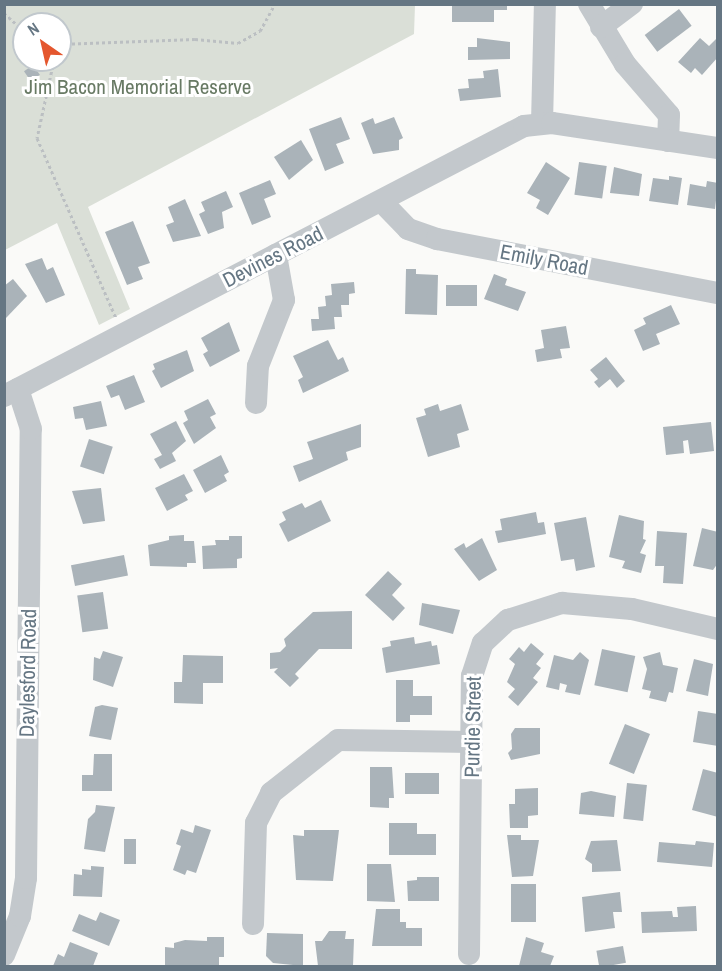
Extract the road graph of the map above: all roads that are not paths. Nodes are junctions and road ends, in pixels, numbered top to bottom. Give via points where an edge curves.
1 (545, 4) edge
2 (589, 4) edge
3 (632, 4) edge
4 (602, 27) junction
5 (542, 123) junction
6 (668, 141) junction
7 (717, 148) edge
8 (382, 202) junction
9 (276, 255) junction
10 (717, 292) edge
11 (11, 393) edge
12 (256, 403) dead end
13 (717, 629) edge
14 (472, 742) junction
15 (253, 924) dead end
16 (469, 954) dead end
17 (4, 955) edge

1 - 5 street
2 - 4 street
3 - 4 street
4 - 6 street via 625,64 669,116
5 - 6 street
5 - 8 street, Devines Road via 513,130
6 - 7 street
8 - 9 street, Devines Road
8 - 10 street, Emily Road via 408,229 437,239
9 - 11 street, Devines Road
9 - 12 street via 284,300 258,366
11 - 17 street, Daylesford Road via 31,429 26,878 20,916
13 - 14 street, Purdie Street via 585,602 562,603 524,613 494,631 475,658
14 - 15 street via 338,740 271,793 260,811
14 - 16 street, Purdie Street

